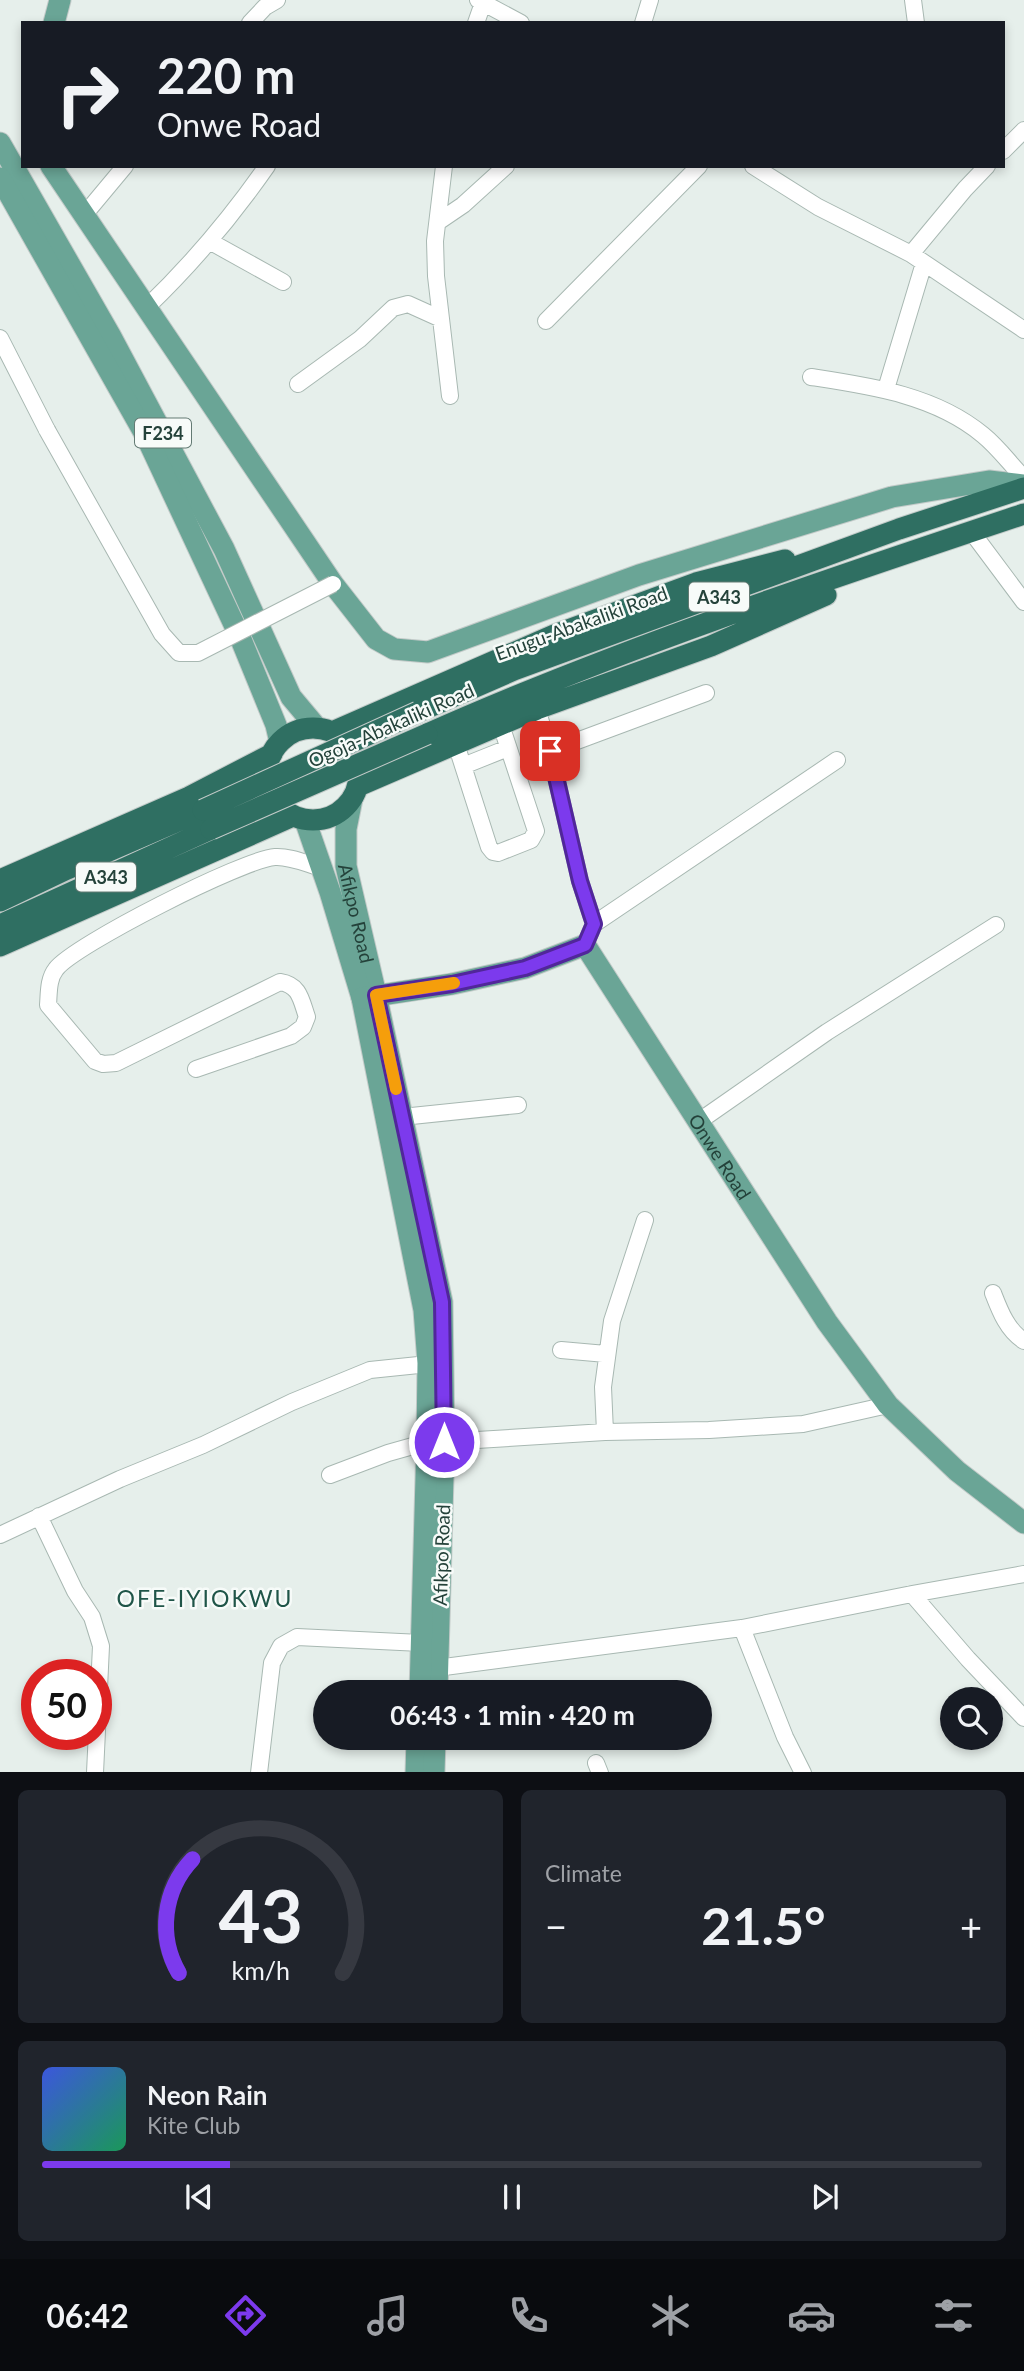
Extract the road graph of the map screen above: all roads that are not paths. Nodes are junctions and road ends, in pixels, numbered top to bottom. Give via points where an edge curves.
1 (60, 0) edge
2 (276, 0) edge
3 (650, 0) edge
4 (914, 0) edge
5 (482, 1) edge
6 (55, 21) edge
7 (252, 21) edge
8 (477, 21) edge
9 (517, 21) edge
10 (644, 21) edge
11 (916, 21) edge
12 (1024, 130) edge
13 (0, 143) edge
14 (1005, 149) edge
15 (52, 168) edge
16 (123, 168) edge
17 (266, 168) edge
18 (444, 168) edge
19 (504, 168) edge
20 (697, 168) edge
21 (756, 168) edge
22 (985, 168) edge
23 (0, 178) edge
24 (85, 215) junction
25 (438, 222) junction
26 (211, 242) junction
27 (918, 259) junction
28 (283, 282) dead end
29 (146, 308) junction
30 (439, 318) junction
31 (547, 321) dead end
32 (1024, 330) edge
33 (0, 338) edge
34 (811, 377) dead end
35 (298, 384) dead end
36 (886, 388) junction
37 (450, 396) dead end
38 (1024, 478) edge
39 (1024, 487) edge
40 (1024, 513) edge
41 (899, 530) junction
42 (971, 531) junction
43 (904, 553) junction
44 (231, 564) junction
45 (212, 576) junction
46 (333, 584) junction
47 (1024, 603) edge
48 (706, 693) dead end
49 (537, 709) junction
50 (501, 725) junction
51 (325, 730) junction
52 (456, 744) junction
53 (276, 748) junction
54 (508, 748) junction
55 (550, 751) junction
56 (837, 760) dead end
57 (463, 766) junction
58 (355, 792) junction
59 (299, 818) junction
60 (207, 820) junction
61 (322, 868) junction
62 (0, 880) edge
63 (0, 901) edge
64 (594, 924) junction
65 (0, 925) edge
66 (996, 925) dead end
67 (585, 945) junction
68 (0, 946) edge
69 (369, 996) junction
70 (196, 1069) dead end
71 (517, 1105) dead end
72 (402, 1117) junction
73 (698, 1122) junction
74 (645, 1220) dead end
75 (993, 1293) dead end
76 (1024, 1341) edge
77 (561, 1350) dead end
78 (606, 1353) junction
79 (436, 1363) junction
80 (888, 1405) junction
81 (605, 1432) junction
82 (436, 1442) junction
83 (330, 1475) dead end
84 (39, 1516) junction
85 (1024, 1523) edge
86 (0, 1535) edge
87 (1024, 1574) edge
88 (912, 1594) junction
89 (742, 1628) junction
90 (421, 1643) junction
91 (426, 1677) edge
92 (1024, 1718) edge
93 (417, 1750) edge
94 (434, 1750) edge
95 (95, 1772) edge
96 (259, 1772) edge
97 (416, 1772) edge
98 (433, 1772) edge
99 (802, 1772) edge

1 - 6 main road
2 - 7 street
3 - 10 street
4 - 11 street
5 - 8 street
5 - 9 street
12 - 14 street
13 - 44 main road, F234 via 61,246
15 - 24 main road
16 - 24 street
17 - 26 street
18 - 25 street
19 - 25 street
20 - 31 street
21 - 27 street via 818,207
22 - 27 street via 965,189
23 - 45 main road, F234 via 146,436
24 - 29 main road
25 - 30 street
26 - 28 street
26 - 29 street
27 - 32 street
27 - 36 street
29 - 46 main road
30 - 35 street via 408,304 393,308 360,339
30 - 37 street
33 - 46 street, bridge via 162,634 179,653 198,653
34 - 36 street
36 - 38 street via 958,417 997,448
39 - 41 highway, Enugu-Abakaliki Road / A343
39 - 46 main road via 989,481 892,496 639,575 428,652 394,649 376,639
40 - 42 highway, A343
41 - 51 highway via 696,583 554,635
41 - 60 highway, Enugu-Abakaliki Road / A343, bridge via 514,670 418,712
42 - 43 highway, A343
42 - 47 street
43 - 49 highway via 862,579 711,646
43 - 60 highway, Ogoja-Abakaliki Road / A343, bridge via 533,688
44 - 45 main road
44 - 51 main road, F234 via 291,697
45 - 53 main road, F234 via 276,724
48 - 55 street
49 - 50 highway
49 - 55 street
50 - 52 highway
50 - 54 street
51 - 53 highway via 304,729
51 - 58 highway via 343,739 358,760
52 - 57 street
52 - 58 highway
53 - 59 highway via 267,772 270,790 279,805
53 - 62 highway via 189,796
54 - 57 street
54 - 57 street via 536,831 531,839 498,853 489,847
55 - 64 street
56 - 64 street
58 - 59 highway via 332,817
58 - 69 main road, Afikpo Road via 346,829 346,866
59 - 61 main road, Afikpo Road
59 - 68 highway
60 - 63 highway, Ogoja-Abakaliki Road / A343 via 67,869
60 - 65 highway, Ogoja-Abakaliki Road / A343
61 - 69 main road, Afikpo Road
61 - 70 street via 274,857 229,871 77,949 55,969 48,1005 103,1065 116,1063 280,982 298,990 307,1017 303,1027 291,1036
64 - 67 street
66 - 73 street via 827,1032
67 - 69 main road via 525,968
67 - 73 main road, Onwe Road
69 - 72 main road, Afikpo Road
69 - 79 main road, Afikpo Road
71 - 72 street
72 - 79 main road, Afikpo Road via 442,1302
73 - 80 main road, Onwe Road via 827,1322
74 - 78 street
75 - 76 street via 1003,1317
77 - 78 street
78 - 81 street
79 - 82 main road, Afikpo Road
79 - 84 street via 369,1370
80 - 81 street via 803,1424
80 - 85 main road, Onwe Road via 957,1471
81 - 82 street
82 - 83 street via 388,1453
82 - 90 main road, Afikpo Road
82 - 91 main road, Afikpo Road
84 - 86 street
84 - 95 street via 92,1617 101,1646
87 - 88 street
88 - 89 street
88 - 92 street
89 - 91 street
89 - 99 street
90 - 91 main road, Afikpo Road
90 - 96 street via 297,1637 281,1646 272,1663
93 - 97 main road
94 - 98 main road

